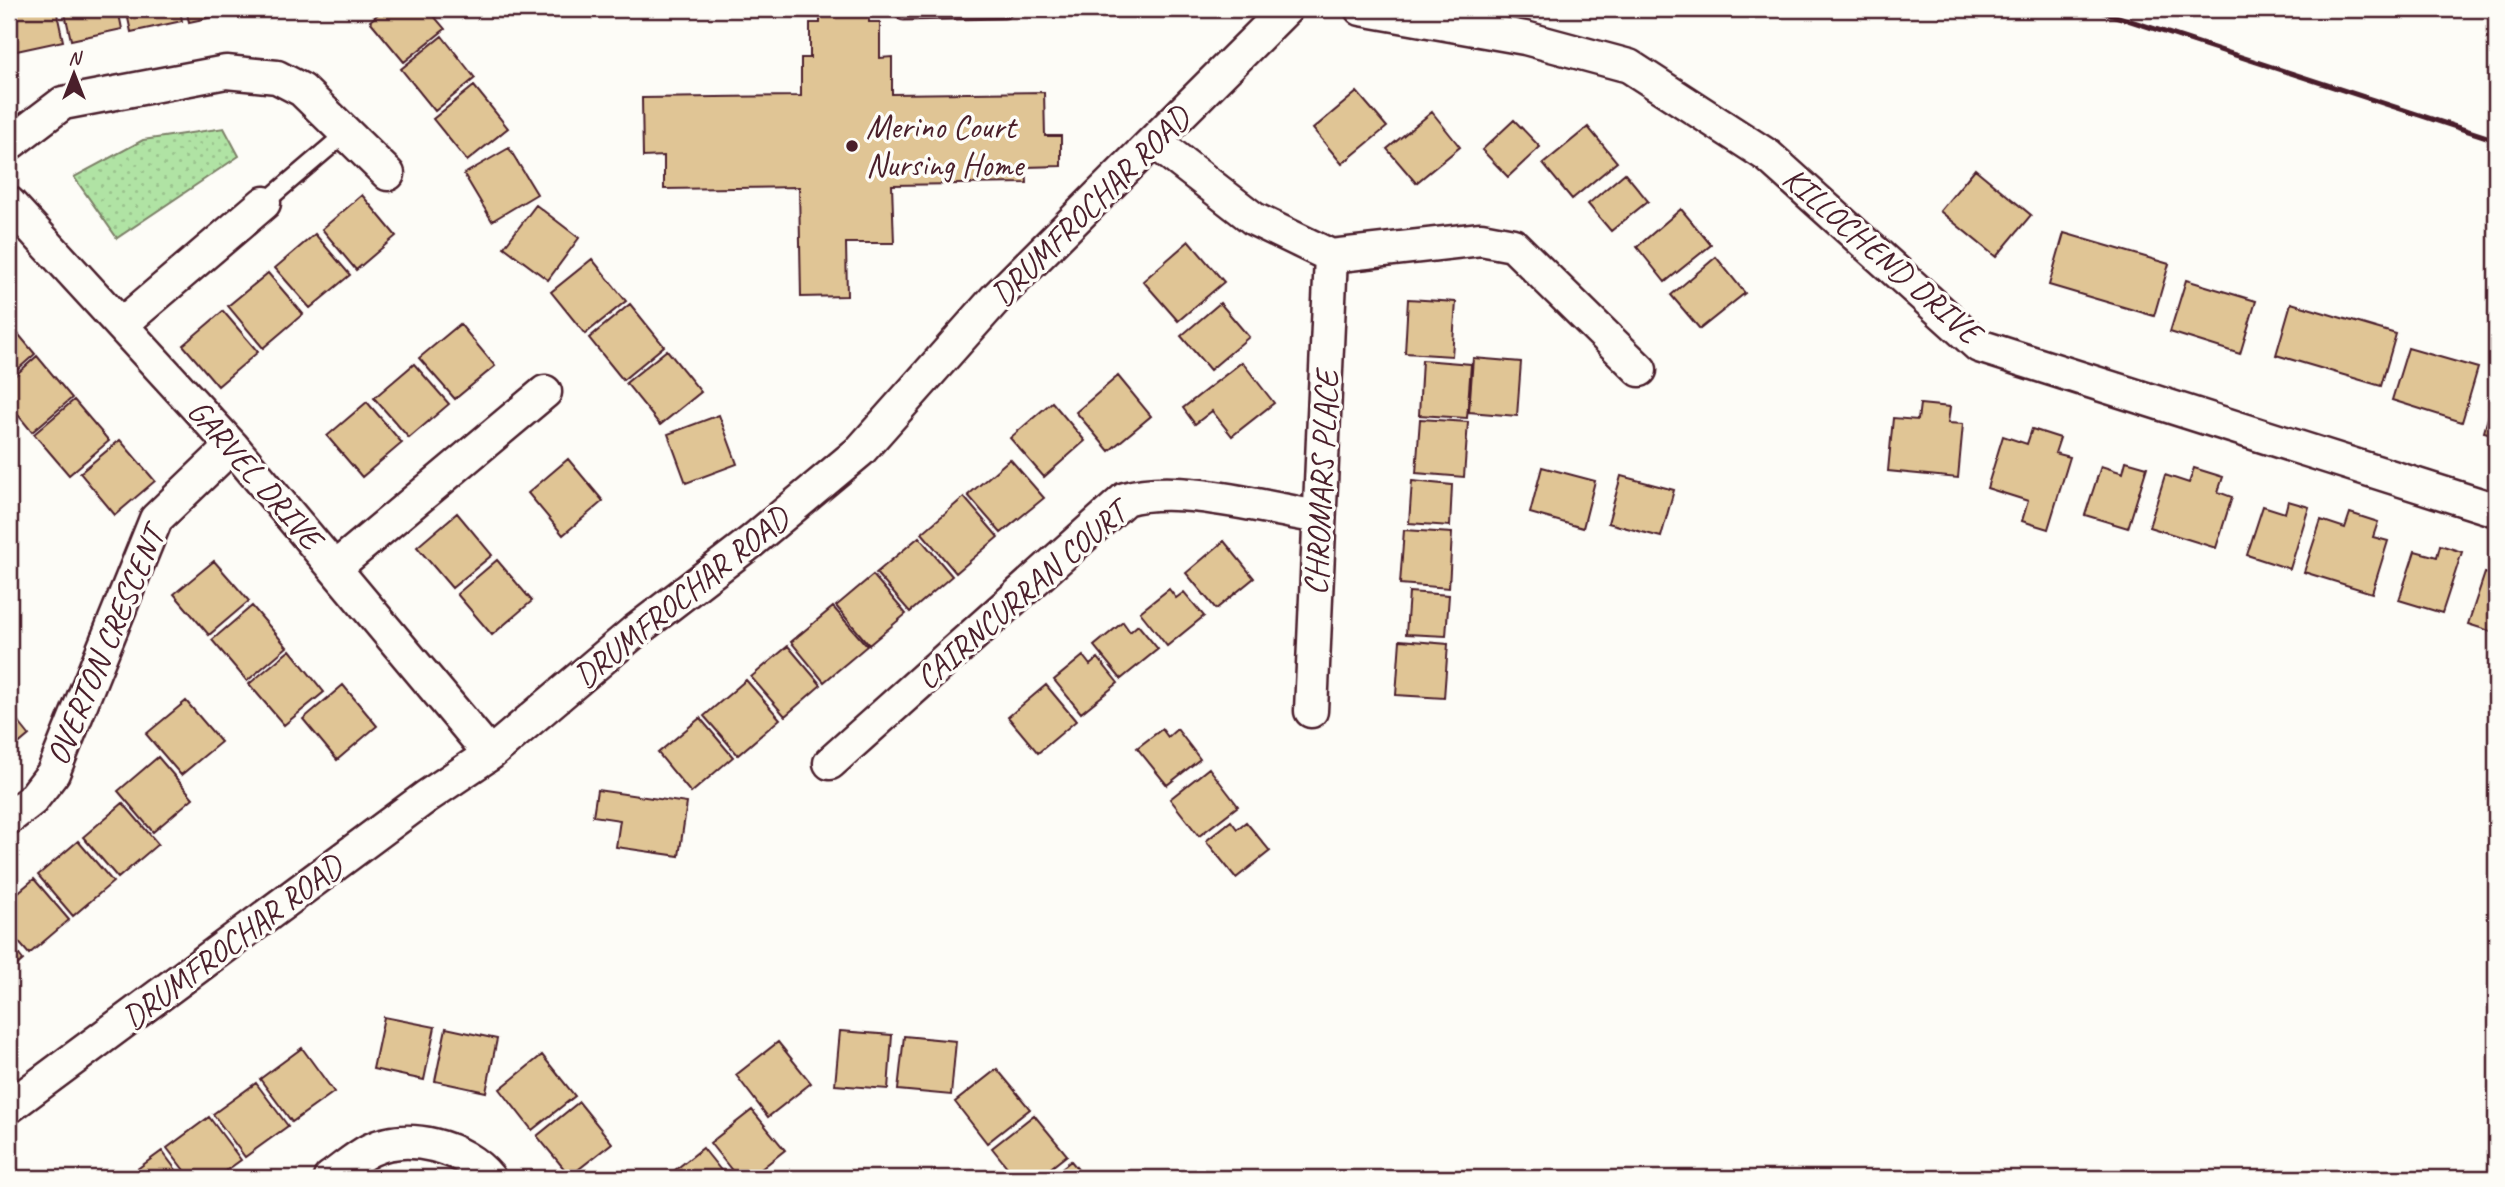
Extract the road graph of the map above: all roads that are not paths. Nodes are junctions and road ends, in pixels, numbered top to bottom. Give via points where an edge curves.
1 (1004, 9) edge
2 (1361, 9) edge
3 (904, 11) dead end
4 (1277, 12) edge
5 (346, 133) junction
6 (1155, 142) junction
7 (9, 144) edge
8 (388, 174) dead end
9 (9, 203) edge
10 (264, 203) joint
11 (1331, 256) junction
12 (121, 325) junction
13 (1640, 370) dead end
14 (545, 392) dead end
15 (232, 446) junction
16 (2496, 510) edge
17 (1319, 517) junction
18 (336, 567) junction
19 (1311, 711) dead end
20 (490, 754) junction
21 (830, 763) dead end
22 (9, 818) edge
23 (9, 1107) edge
24 (330, 1178) edge
25 (489, 1178) edge

1 - 3 lane
2 - 16 street, KILLOCHEND DRIVE via 1525,38 1629,66 1768,156 1979,346
4 - 6 street, DRUMFROCHAR ROAD
5 - 7 street via 302,90 277,77 226,72 63,103
5 - 8 street
5 - 10 lane
6 - 11 street via 1254,219
6 - 20 street, DRUMFROCHAR ROAD via 996,298 860,451
9 - 12 street, GARVEL DRIVE
10 - 12 street
11 - 13 street via 1481,239 1514,245
11 - 17 street, CHROMARS PLACE
12 - 15 street, GARVEL DRIVE
14 - 18 street
15 - 18 street, GARVEL DRIVE
15 - 22 street, OVERTON CRESCENT via 156,519 53,773 32,800
17 - 19 street, CHROMARS PLACE
17 - 21 street, CAIRNCURRAN COURT via 1173,493 1147,492 1125,499
18 - 20 street, GARVEL DRIVE
20 - 23 street, DRUMFROCHAR ROAD
24 - 25 street via 371,1150 409,1141 452,1150

